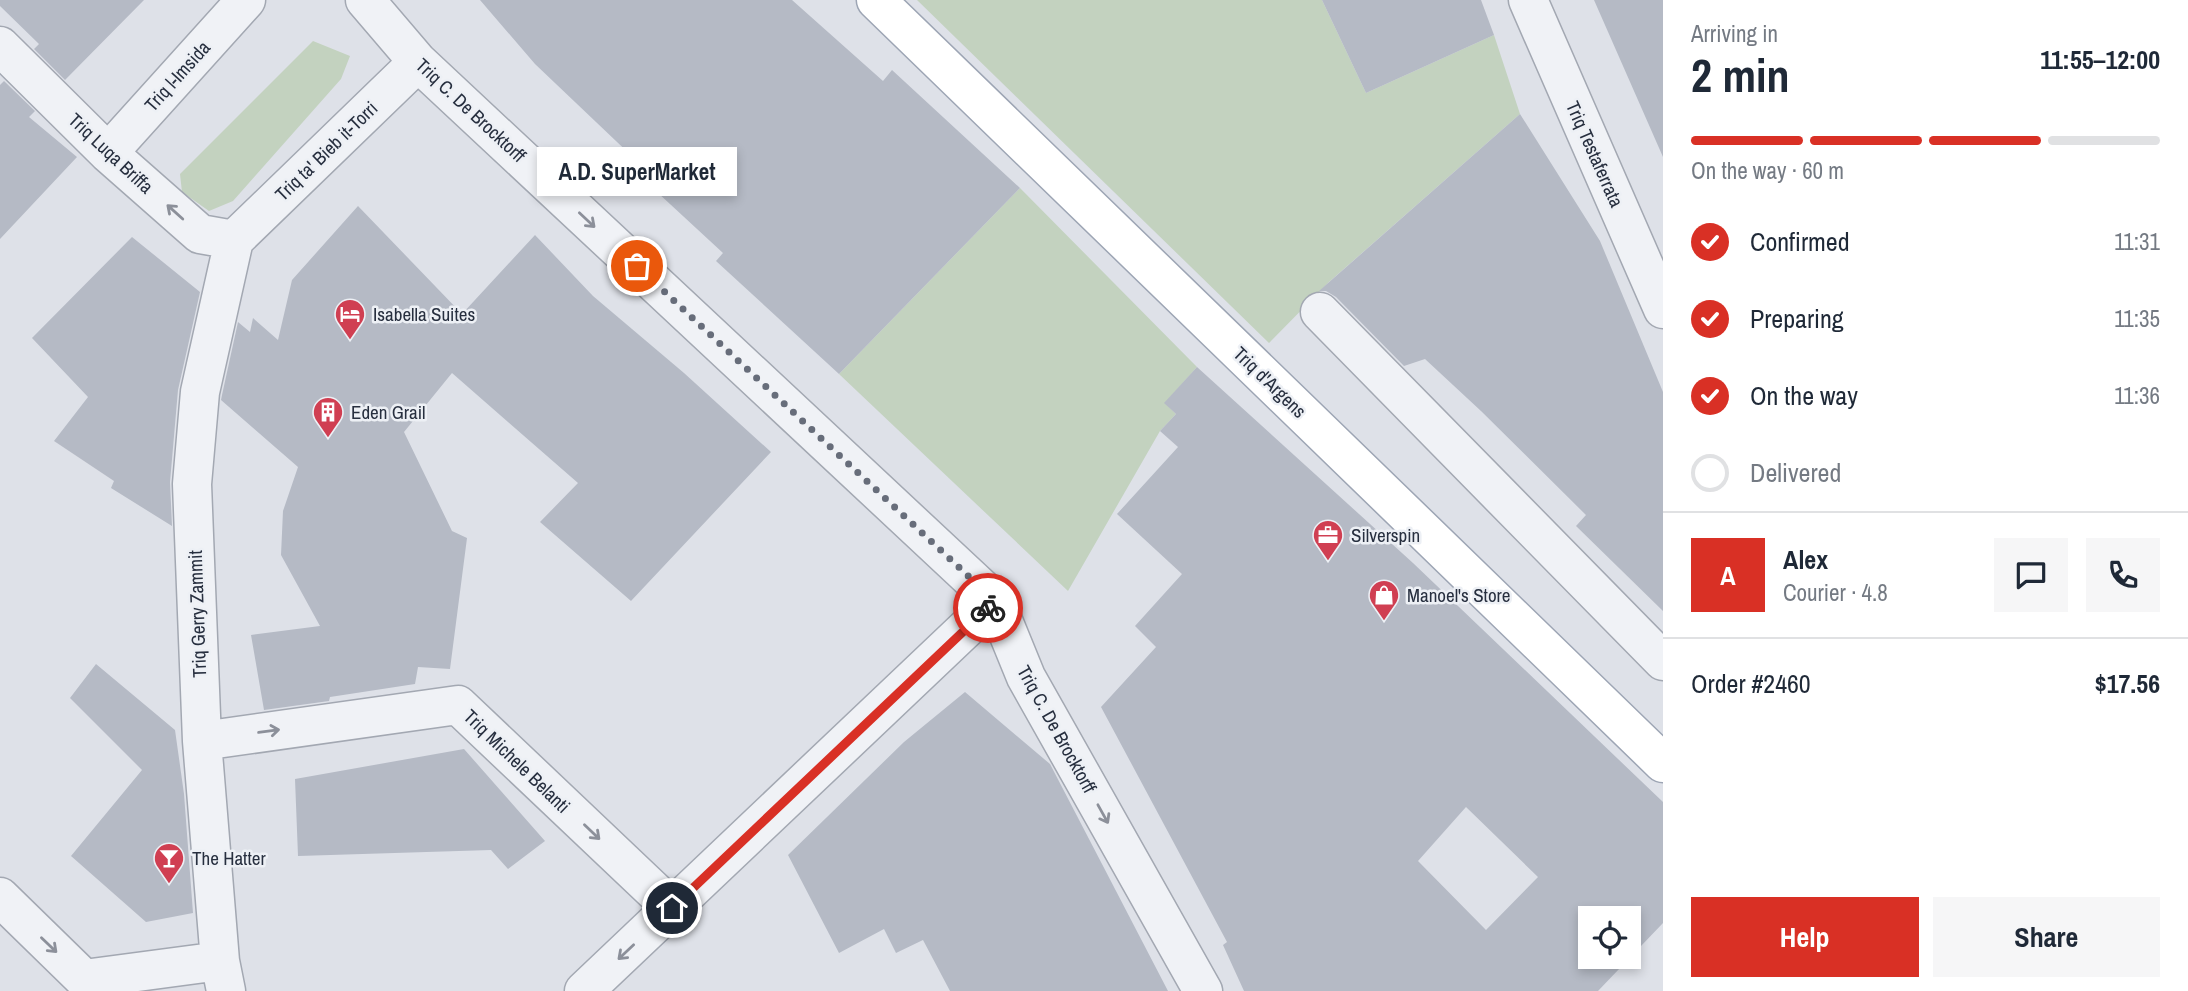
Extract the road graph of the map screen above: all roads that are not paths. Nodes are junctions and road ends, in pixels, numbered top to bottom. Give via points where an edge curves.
1 (246, 0) edge
2 (365, 0) edge
3 (876, 0) edge
4 (1528, 0) edge
5 (0, 46) edge
6 (418, 62) junction
7 (108, 153) junction
8 (234, 240) junction
9 (1663, 309) edge
10 (1320, 312) dead end
11 (995, 601) junction
12 (1663, 661) edge
13 (202, 741) junction
14 (1663, 764) edge
15 (0, 897) edge
16 (672, 908) junction
17 (223, 976) edge
18 (584, 991) edge
19 (1203, 991) edge

1 - 7 street, Triq l-Imsida
2 - 6 street, Triq C. De Brocktorff
3 - 14 main road, Triq d'Argens
4 - 9 street, Triq Testaferrata
5 - 7 street, Triq Luqa Briffa
6 - 8 street, Triq ta' Bieb it-Torri
6 -> 11 street, Triq C. De Brocktorff
8 -> 7 street, Triq Luqa Briffa via 200,234
8 - 13 street, Triq Gerry Zammit via 200,392 192,484
10 - 12 street
11 - 16 street
11 -> 19 street, Triq C. De Brocktorff via 1026,677
13 -> 16 street, Triq Michele Belanti via 458,705
13 - 17 street, Triq Gerry Zammit
15 -> 17 street via 84,979
16 -> 18 street

